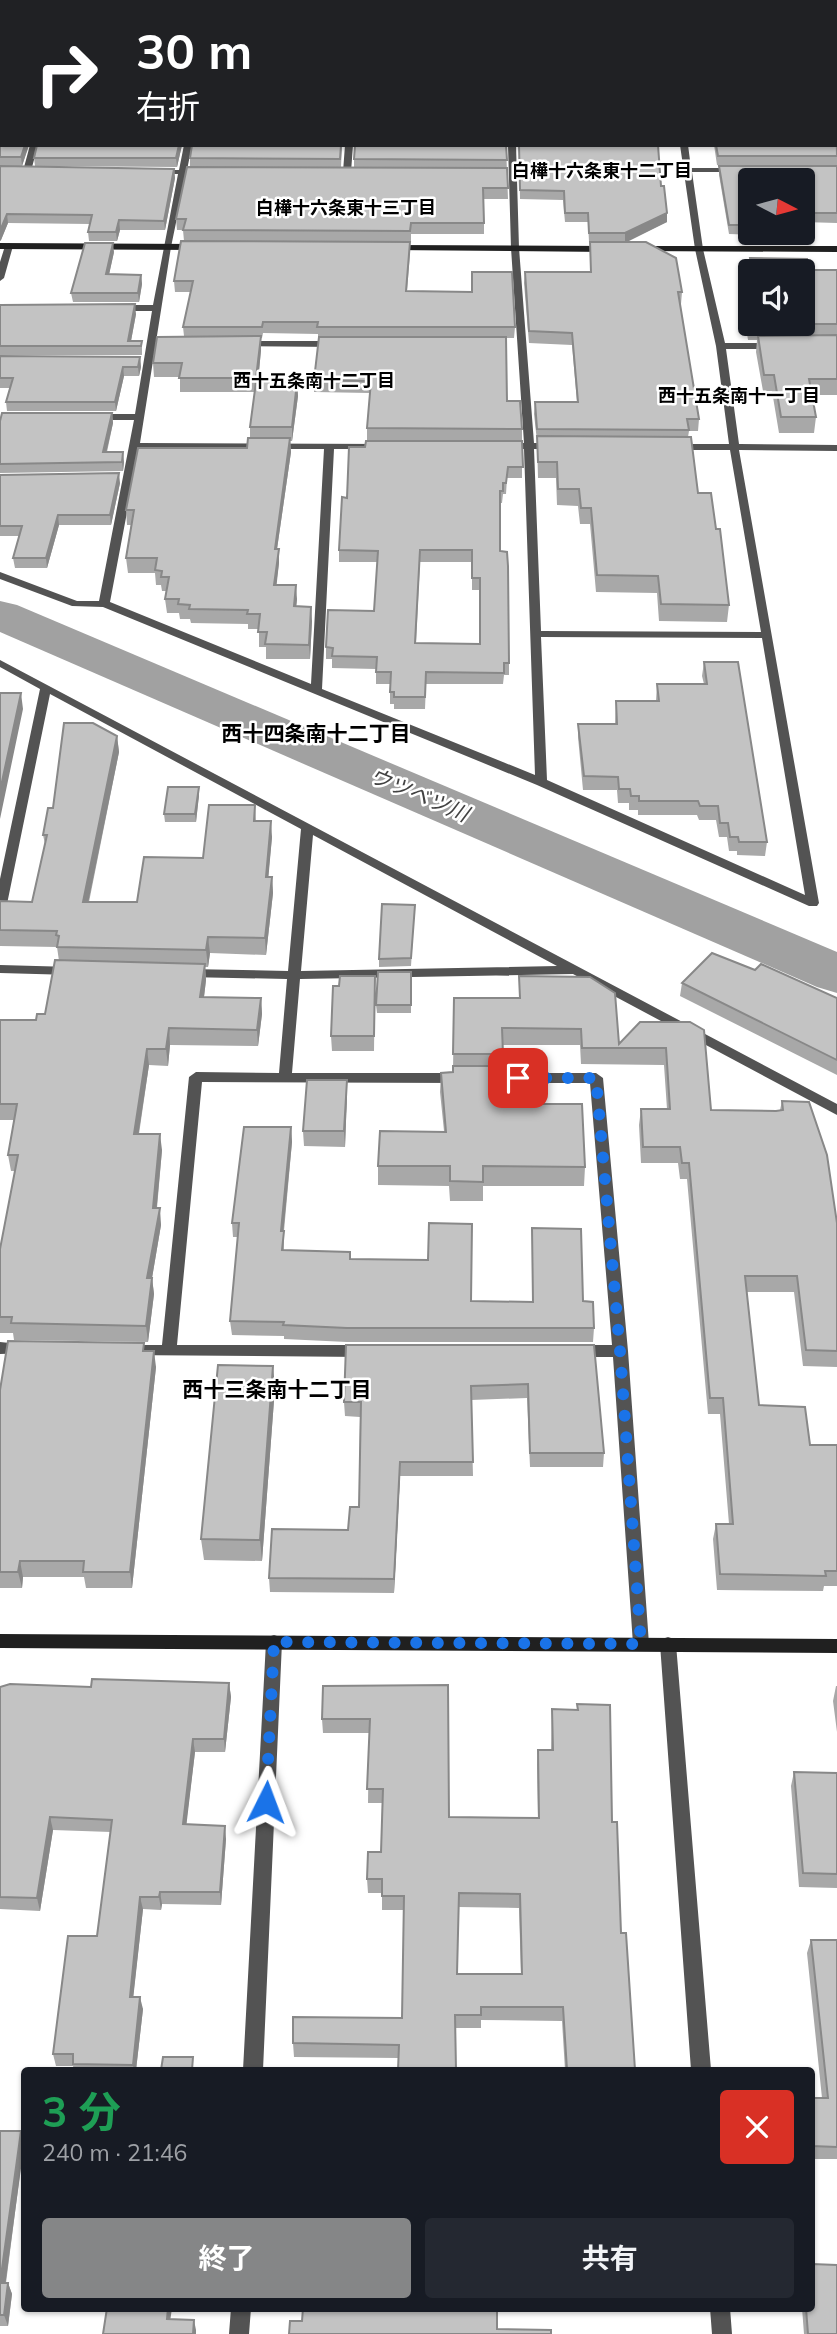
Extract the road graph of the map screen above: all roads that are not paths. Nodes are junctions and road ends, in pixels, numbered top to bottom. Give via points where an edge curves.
1 (33, 147) edge
2 (188, 147) edge
3 (349, 147) edge
4 (512, 147) edge
5 (684, 147) edge
6 (687, 170) junction
7 (738, 170) edge
8 (14, 171) edge
9 (27, 171) junction
10 (40, 171) edge
11 (145, 172) edge
12 (184, 172) junction
13 (211, 172) edge
14 (333, 172) edge
15 (347, 173) junction
16 (361, 173) edge
17 (499, 174) edge
18 (513, 174) junction
19 (5, 246) edge
20 (167, 247) junction
21 (207, 247) edge
22 (384, 248) edge
23 (515, 248) junction
24 (699, 249) junction
25 (837, 249) edge
26 (0, 278) edge
27 (105, 308) edge
28 (158, 308) junction
29 (153, 344) junction
30 (166, 344) edge
31 (235, 344) edge
32 (345, 344) edge
33 (508, 344) edge
34 (522, 344) junction
35 (721, 346) junction
36 (785, 346) edge
37 (136, 360) edge
38 (150, 360) junction
39 (89, 417) edge
40 (140, 417) junction
41 (135, 446) junction
42 (330, 446) junction
43 (396, 446) edge
44 (489, 446) edge
45 (529, 446) junction
46 (570, 446) edge
47 (666, 447) edge
48 (734, 447) junction
49 (837, 448) edge
50 (116, 477) edge
51 (129, 477) junction
52 (0, 575) edge
53 (104, 604) junction
54 (536, 634) junction
55 (767, 635) junction
56 (0, 663) edge
57 (46, 687) junction
58 (316, 690) junction
59 (541, 782) junction
60 (307, 829) junction
61 (0, 909) edge
62 (0, 969) edge
63 (573, 970) junction
64 (84, 971) edge
65 (168, 972) edge
66 (294, 975) junction
67 (285, 1077) junction
68 (837, 1110) edge
69 (0, 1349) edge
70 (39, 1349) edge
71 (117, 1351) edge
72 (386, 1351) edge
73 (565, 1351) edge
74 (620, 1351) junction
75 (169, 1352) junction
76 (0, 1640) edge
77 (274, 1642) junction
78 (641, 1644) junction
79 (668, 1644) junction
80 (837, 1646) edge
81 (253, 2067) edge
82 (701, 2067) edge
83 (241, 2312) edge
84 (720, 2312) edge
85 (239, 2334) edge
86 (722, 2334) edge

1 - 9 street
2 - 12 street
3 - 15 street
4 - 18 street
5 - 6 street
6 - 7 street
6 - 24 street
8 - 9 street
9 - 10 street
11 - 12 street
12 - 13 street
12 - 20 street
14 - 15 street
15 - 16 street
17 - 18 street
18 - 23 street
19 - 20 street
19 - 26 street
20 - 21 street
20 - 28 street
22 - 23 street
23 - 24 street
23 - 34 street
24 - 25 street
24 - 35 street
27 - 28 street
28 - 29 street
29 - 30 street
29 - 38 street
31 - 32 street
33 - 34 street
34 - 45 street
35 - 36 street
35 - 48 street
37 - 38 street
38 - 40 street
39 - 40 street
40 - 41 street
41 - 42 street
41 - 51 street
42 - 43 street
42 - 58 street
44 - 45 street
45 - 46 street
45 - 54 street
47 - 48 street
48 - 49 street
48 - 55 street
50 - 51 street
51 - 53 street
52 - 53 street via 76,604
53 - 58 street
54 - 55 street
54 - 59 street
55 - 59 street via 813,903
56 - 57 street
57 - 60 street
57 - 61 street
58 - 59 street
60 - 63 street
60 - 66 street
62 - 64 street
63 - 66 street
63 - 68 street
65 - 66 street
66 - 67 street
67 - 74 street via 596,1078
67 - 75 street via 196,1077
69 - 70 street
71 - 75 street
72 - 75 street
73 - 74 street
74 - 78 street
76 - 77 street
77 - 78 street
77 - 81 street
78 - 79 street
79 - 80 street
79 - 82 street
83 - 85 street
84 - 86 street

